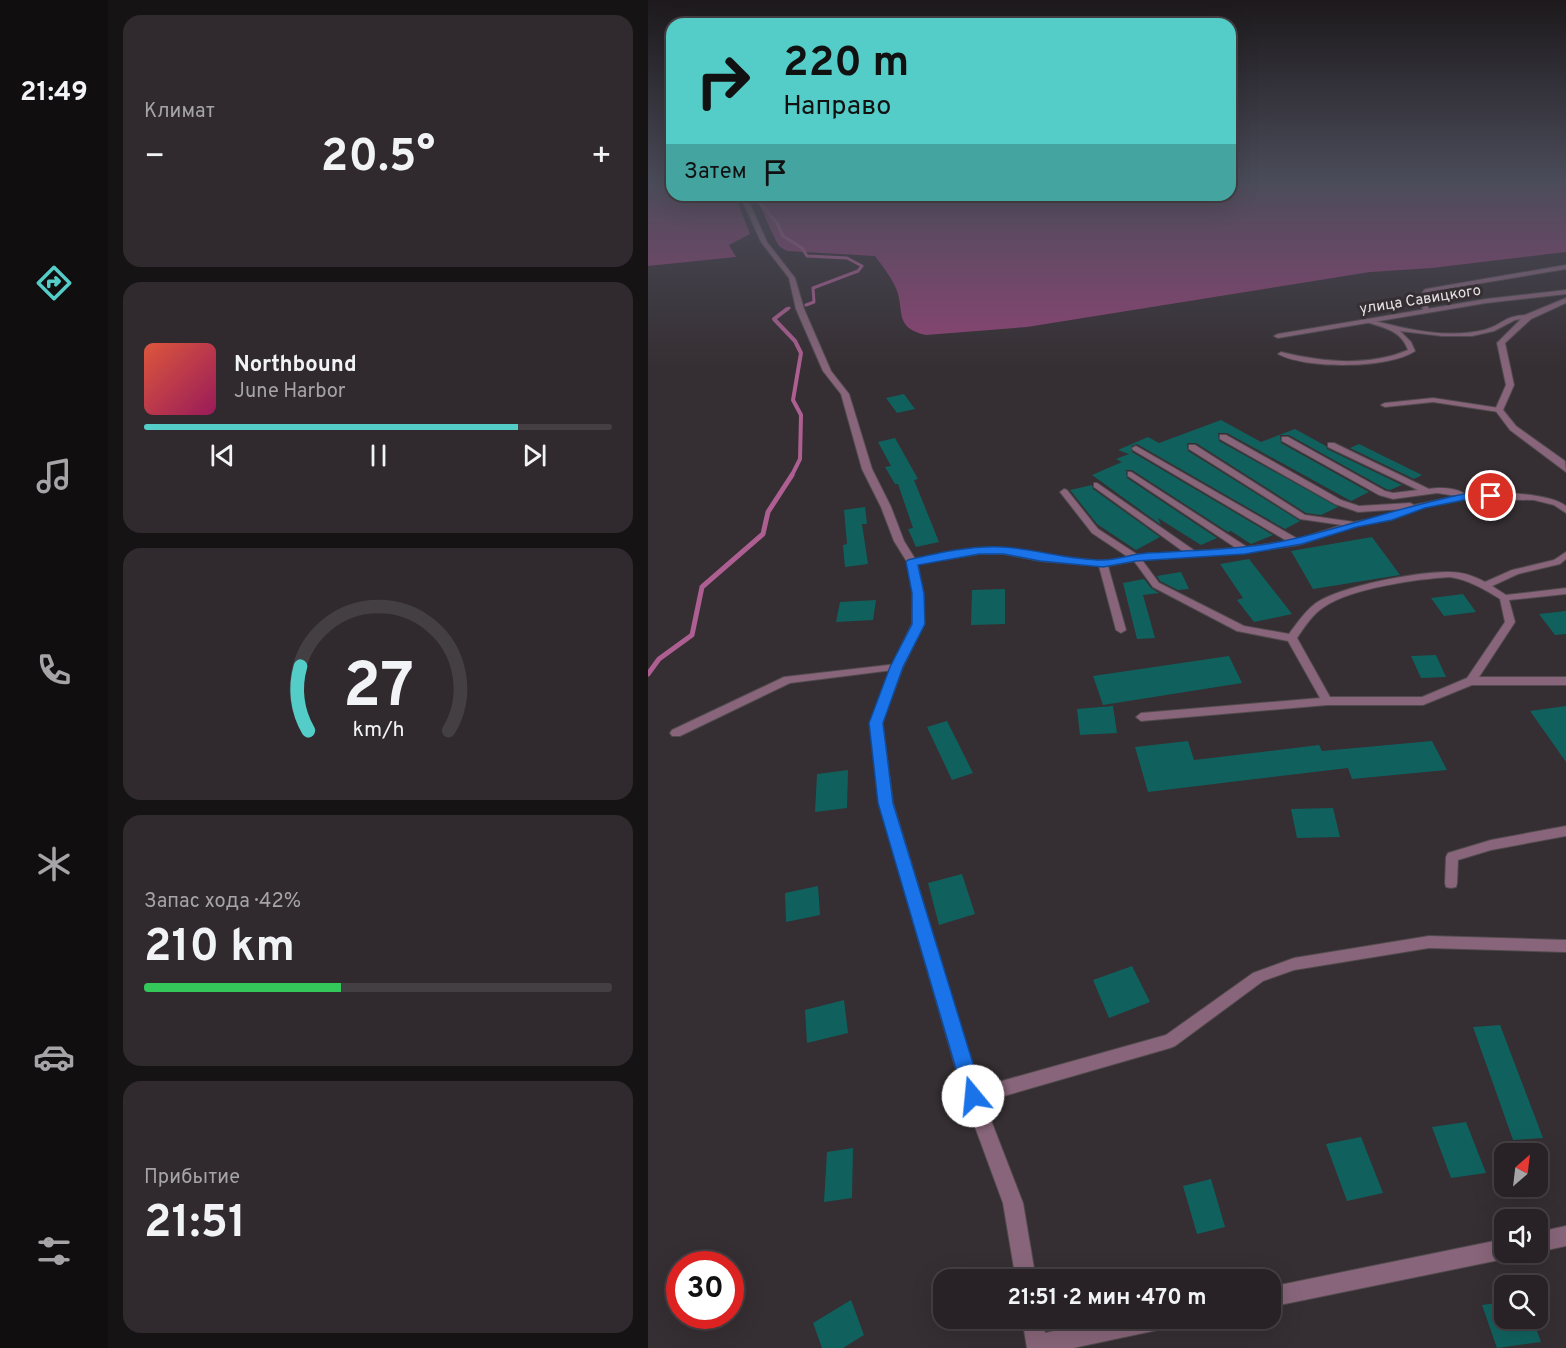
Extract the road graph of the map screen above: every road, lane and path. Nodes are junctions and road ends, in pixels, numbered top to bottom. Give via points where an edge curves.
1 (767, 246) edge
2 (1566, 267) edge
3 (1566, 292) edge
4 (1566, 300) edge
5 (1426, 310) junction
6 (1528, 317) junction
7 (1368, 321) junction
8 (1395, 330) junction
9 (1278, 336) dead end
10 (1281, 354) dead end
11 (1385, 405) dead end
12 (1499, 410) junction
13 (1223, 438) dead end
14 (1285, 439) dead end
15 (1331, 445) dead end
16 (1192, 447) dead end
17 (1136, 448) dead end
18 (1566, 469) edge
19 (1131, 474) dead end
20 (1097, 485) dead end
21 (1437, 490) junction
22 (1064, 492) dead end
23 (1469, 496) junction
24 (1423, 505) junction
25 (1566, 510) edge
26 (1355, 524) junction
27 (1298, 542) junction
28 (1245, 550) junction
29 (1193, 554) junction
30 (1566, 555) edge
31 (1136, 558) junction
32 (912, 562) junction
33 (1103, 564) junction
34 (1486, 585) junction
35 (1566, 591) edge
36 (1504, 598) junction
37 (1121, 630) dead end
38 (1292, 638) junction
39 (897, 667) junction
40 (1471, 681) junction
41 (1566, 681) edge
42 (1327, 701) junction
43 (1142, 717) dead end
44 (676, 733) dead end
45 (1566, 831) edge
46 (1451, 883) dead end
47 (1566, 946) edge
48 (973, 1096) junction
49 (1566, 1236) edge
50 (1548, 1240) edge
51 (1494, 1252) edge
52 (1024, 1269) edge
53 (1281, 1295) edge
54 (1034, 1329) edge
55 (1118, 1329) edge
56 (1037, 1347) edge

1 - 32 street via 792,278 800,309 828,371 845,394 867,469
2 - 5 lane via 1426,291 1422,298
3 - 5 street, улица Савицкого
4 - 6 street
5 - 7 street, улица Савицкого
6 - 8 lane via 1508,318 1487,331 1468,334
6 - 12 street via 1500,343 1510,385
7 - 8 lane
7 - 9 street, улица Савицкого
8 - 10 lane via 1412,351 1399,358 1311,362
11 - 12 lane via 1433,400
12 - 18 street via 1514,428
13 - 24 lane via 1338,502 1358,509
14 - 21 lane via 1382,493 1393,496
15 - 21 lane via 1419,488
16 - 26 lane via 1303,517
17 - 27 lane
19 - 28 lane
20 - 29 lane
21 - 23 lane
22 - 31 lane via 1095,531
23 - 24 lane
23 - 25 lane via 1534,497 1557,503
24 - 26 lane via 1388,518
26 - 27 lane
27 - 28 lane
28 - 29 lane
29 - 31 lane
30 - 34 lane via 1557,562 1515,572
31 - 33 lane
31 - 38 lane via 1156,585 1241,629
32 - 33 lane via 1004,551
32 - 39 street via 918,624
33 - 37 lane
34 - 36 lane
34 - 38 lane via 1461,576 1436,576 1374,586 1325,602 1305,619
35 - 36 lane
36 - 40 lane via 1510,622
38 - 42 lane
39 - 44 lane via 788,680
39 - 48 street via 876,723 886,803
40 - 41 lane
40 - 42 lane via 1423,701
42 - 43 lane
45 - 46 lane via 1491,845 1452,857
47 - 48 lane via 1429,942 1294,964 1258,977 1170,1041
48 - 52 street via 1013,1203
49 - 50 street
51 - 53 street
54 - 56 street
55 - 56 street

